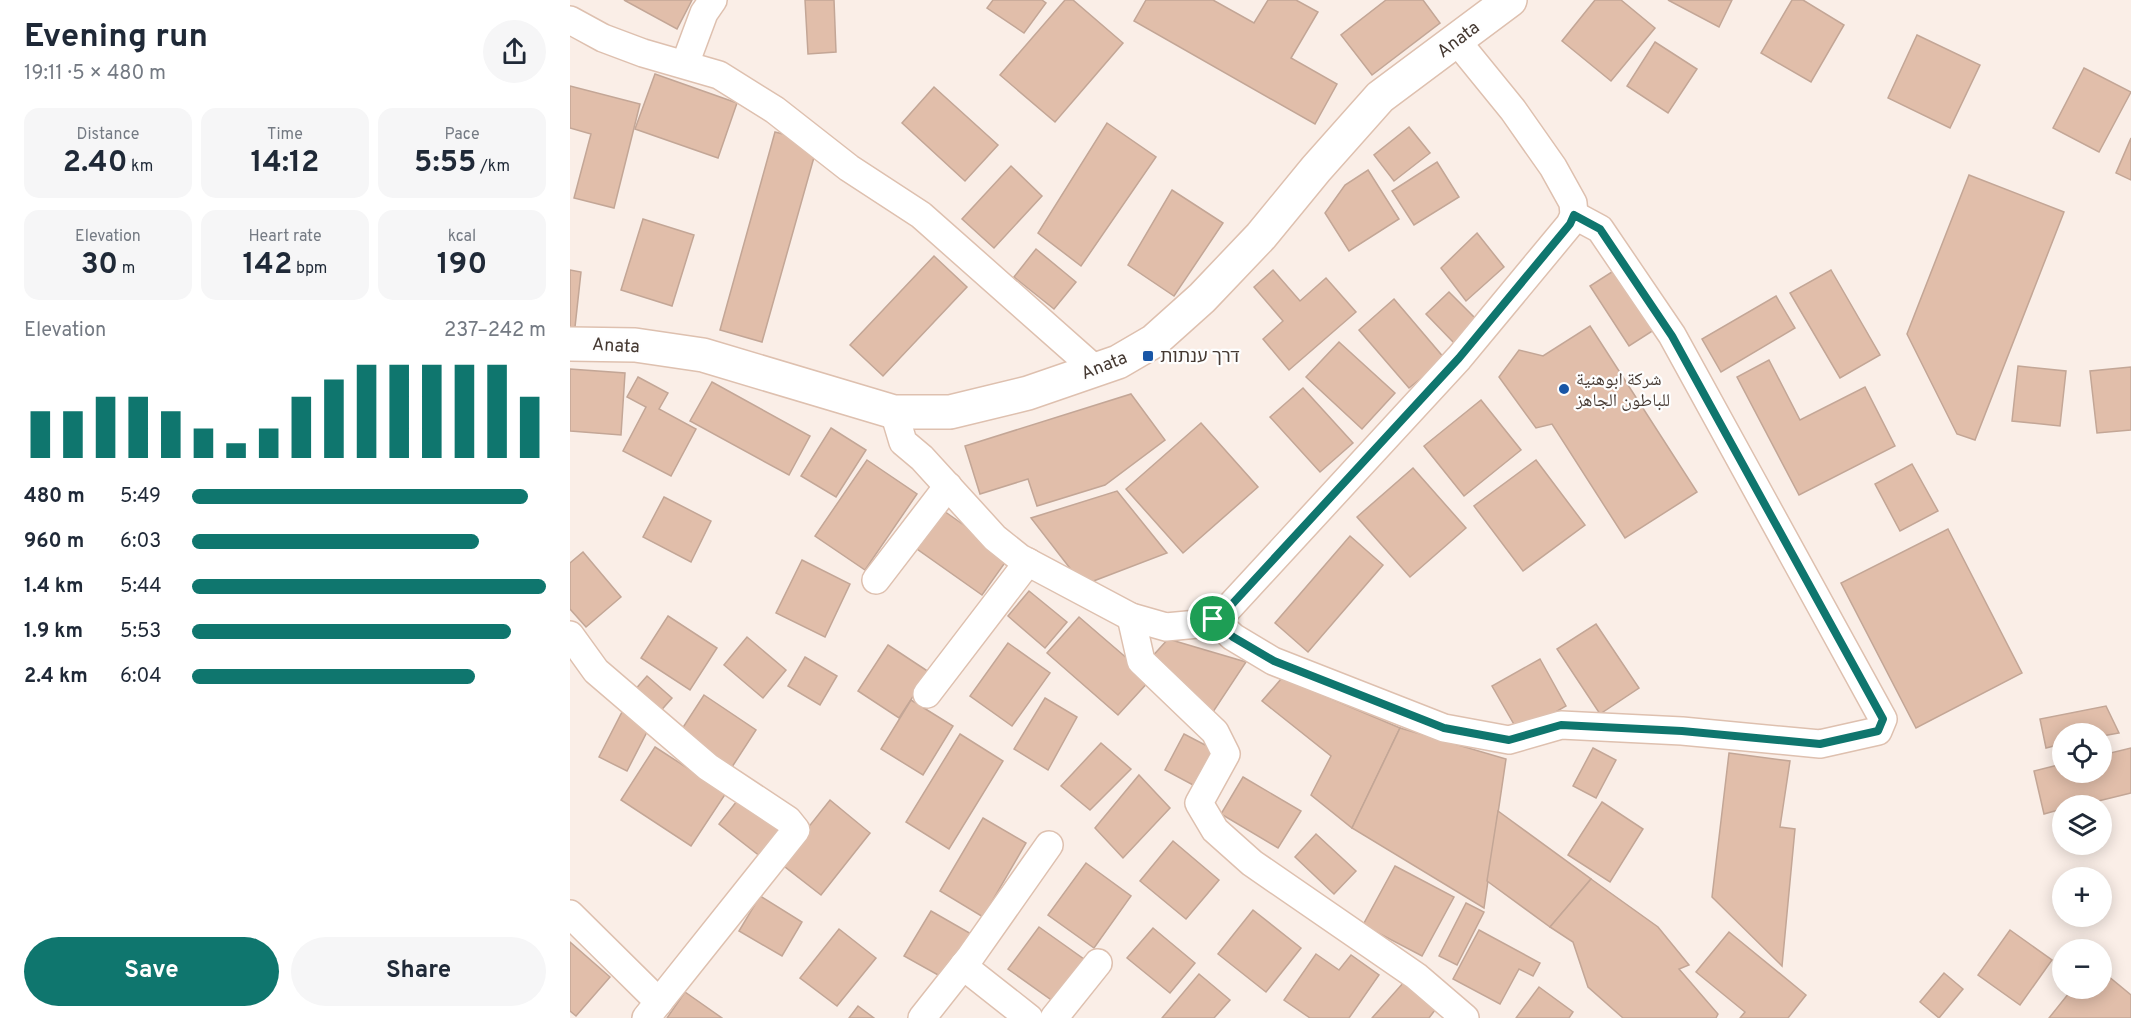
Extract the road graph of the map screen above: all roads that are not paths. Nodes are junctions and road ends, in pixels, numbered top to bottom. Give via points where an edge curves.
1 (712, 0) edge
2 (1509, 0) edge
3 (570, 20) edge
4 (1456, 40) junction
5 (685, 64) junction
6 (1574, 215) junction
7 (570, 344) edge
8 (1096, 370) junction
9 (894, 412) junction
10 (948, 486) junction
11 (1028, 562) junction
12 (876, 580) dead end
13 (1131, 617) junction
14 (1213, 619) junction
15 (570, 635) edge
16 (927, 694) dead end
17 (1049, 845) dead end
18 (570, 914) edge
19 (1098, 963) dead end
20 (963, 966) junction
21 (653, 1010) edge
22 (922, 1018) edge
23 (1029, 1018) edge
24 (1054, 1018) edge
25 (1465, 1018) edge

1 - 5 street
2 - 4 street, Anata
3 - 5 street via 613,42
4 - 6 street via 1553,167 1573,203
4 - 8 street, Anata via 1380,97 1261,236 1202,298 1154,341 1119,362
5 - 8 street via 719,75 775,110 849,168 921,215
6 - 14 street via 1459,358 1223,614
6 - 14 street via 1600,229 1672,336 1883,719 1878,731 1820,744 1561,725 1509,740 1444,728 1274,661 1233,637
7 - 9 street, Anata via 634,345 703,355
8 - 9 street, Anata via 1028,393 950,412
9 - 10 street via 903,442
10 - 11 street via 995,537
10 - 12 street
11 - 13 street
11 - 16 street
13 - 14 street via 1166,627
13 - 25 street via 1141,661 1215,732 1226,754 1199,802 1215,830 1252,863 1416,976
15 - 21 street via 596,671 708,767 788,820 796,830
17 - 20 street
18 - 21 street
19 - 24 street
20 - 22 street
20 - 23 street

